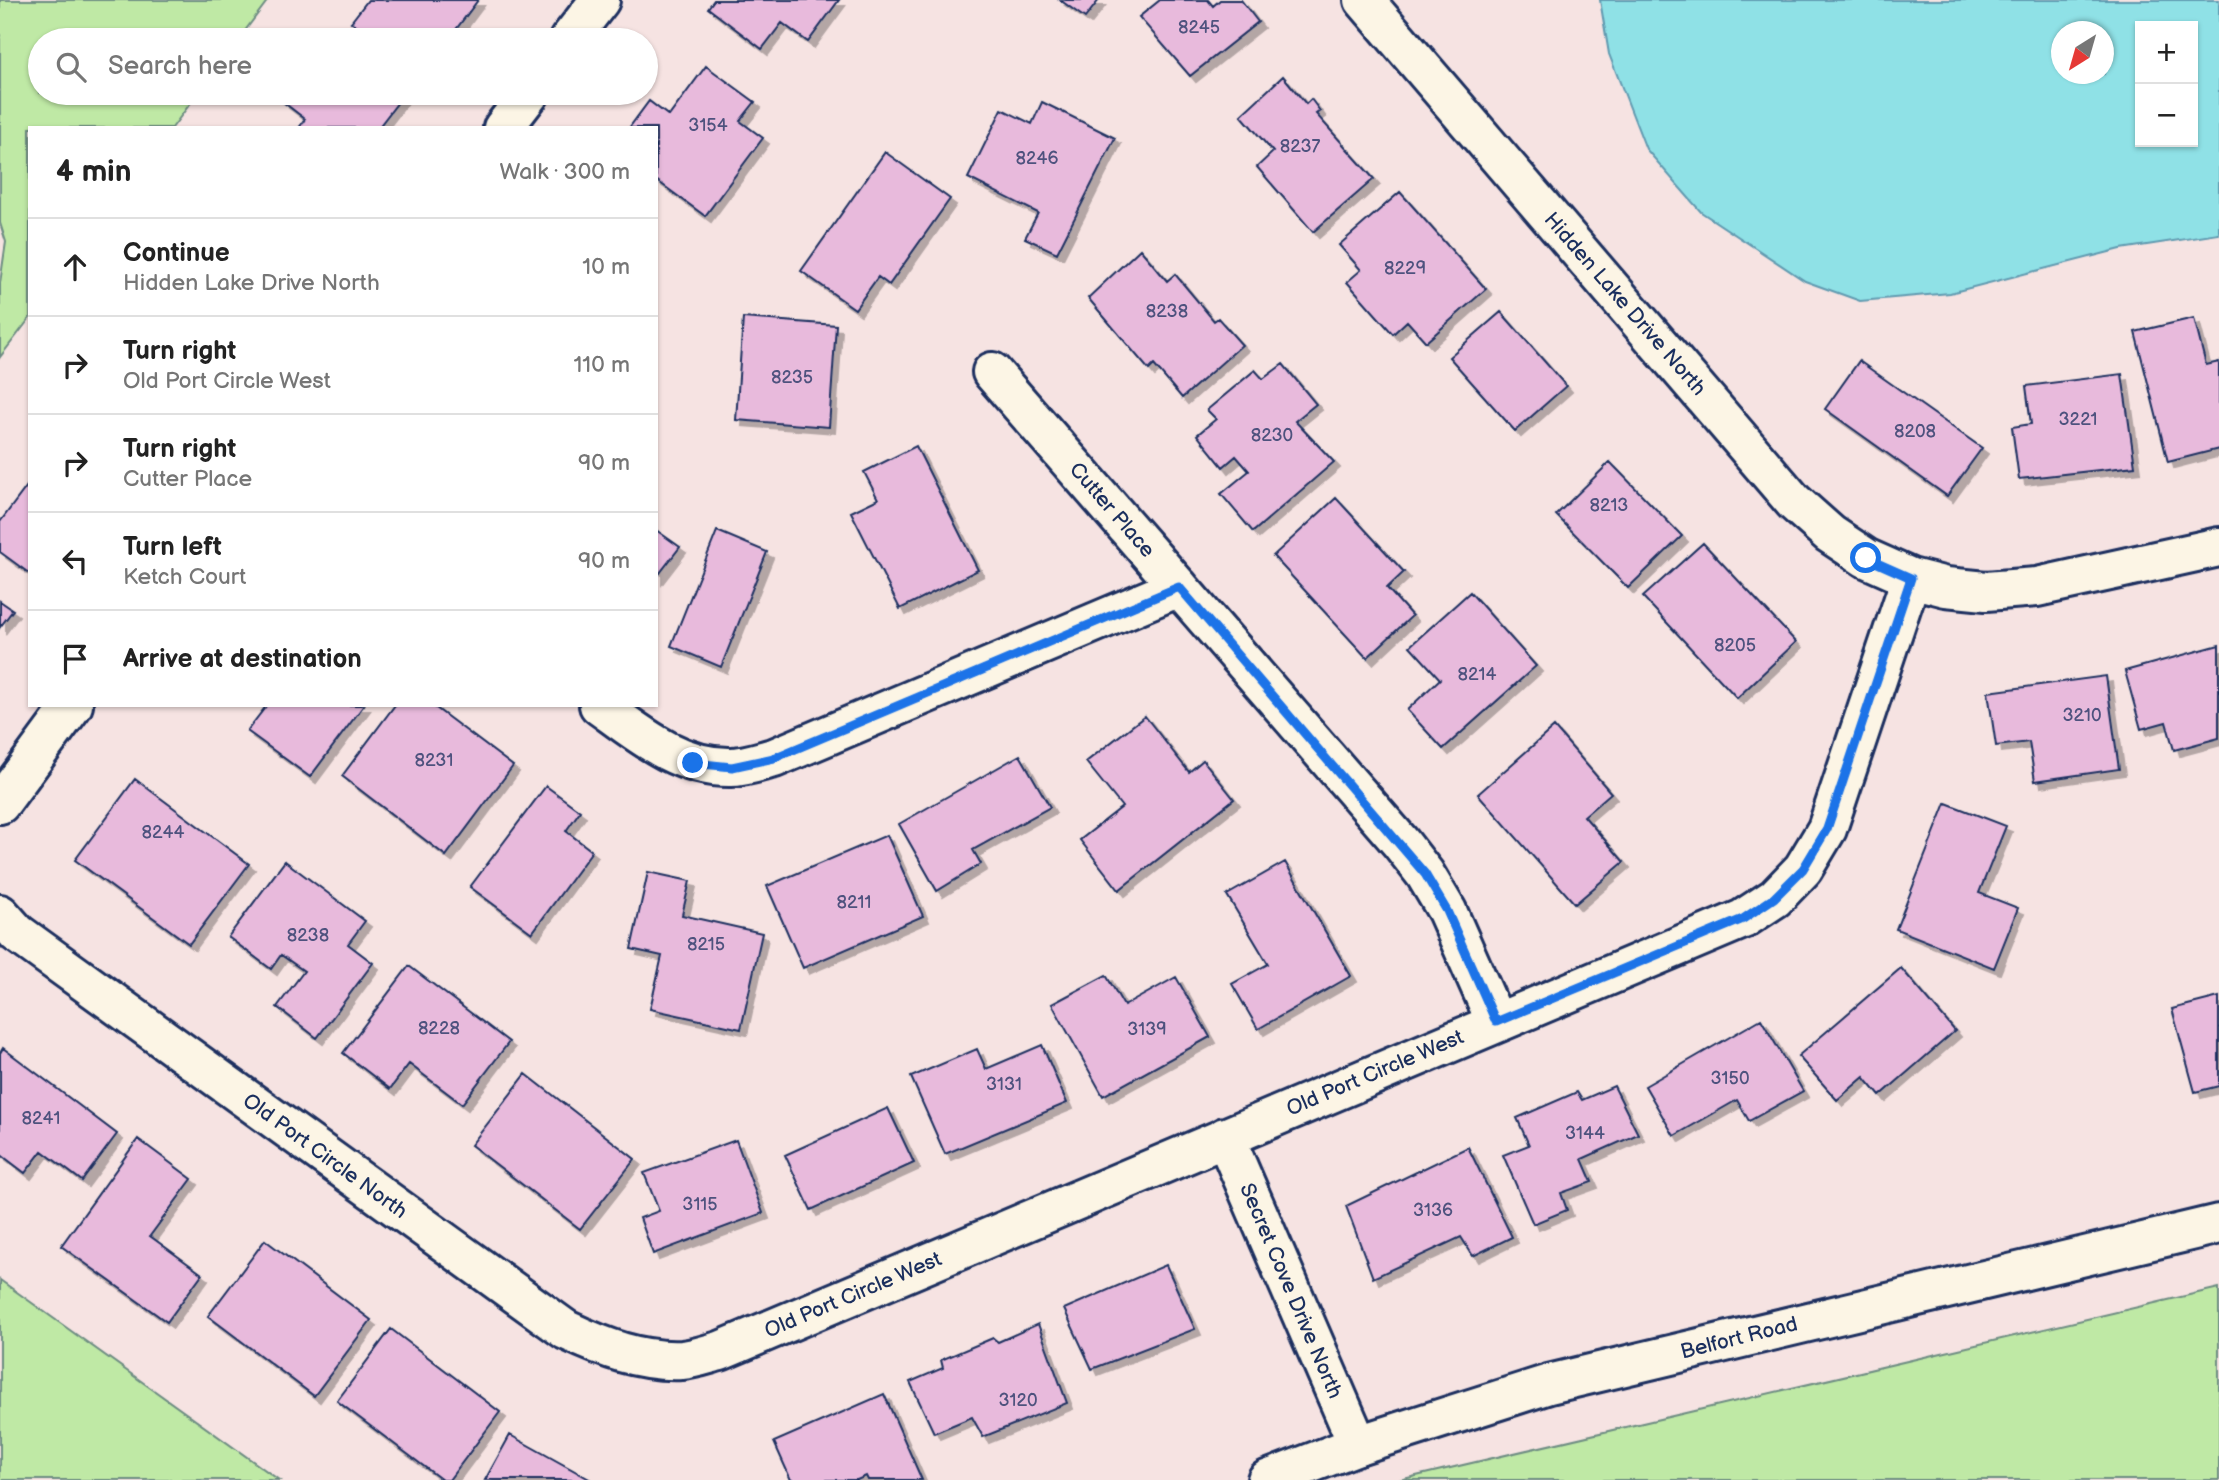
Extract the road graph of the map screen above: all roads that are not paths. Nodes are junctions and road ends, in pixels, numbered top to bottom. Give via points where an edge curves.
1 (600, 0) edge
2 (1364, 0) edge
3 (578, 28) edge
4 (521, 105) edge
5 (505, 126) edge
6 (992, 372) dead end
7 (2219, 547) edge
8 (1911, 578) junction
9 (1179, 587) junction
10 (72, 707) edge
11 (602, 707) edge
12 (0, 804) edge
13 (8, 924) edge
14 (1496, 1022) junction
15 (1225, 1137) junction
16 (2219, 1224) edge
17 (644, 1358) joint
18 (1358, 1445) junction
19 (1267, 1480) edge

1 - 3 street
2 - 8 street, Hidden Lake Drive North via 1794,502 1866,558
4 - 5 street
6 - 9 street, Cutter Place
7 - 8 street, Hidden Lake Drive North via 2037,587 1986,591
8 - 14 street, Old Port Circle West via 1827,829 1803,869 1774,898 1743,919
9 - 11 street via 774,758 732,767 693,763 657,747
9 - 14 street, Cutter Place via 1425,874 1447,911
10 - 12 street
13 - 17 street, Old Port Circle North via 566,1330 606,1349
14 - 15 street, Old Port Circle West
15 - 17 street, Old Port Circle West via 720,1351 684,1360
15 - 18 street, Secret Cove Drive North
16 - 18 street, Belfort Road via 1549,1384
18 - 19 street, Belfort Road

